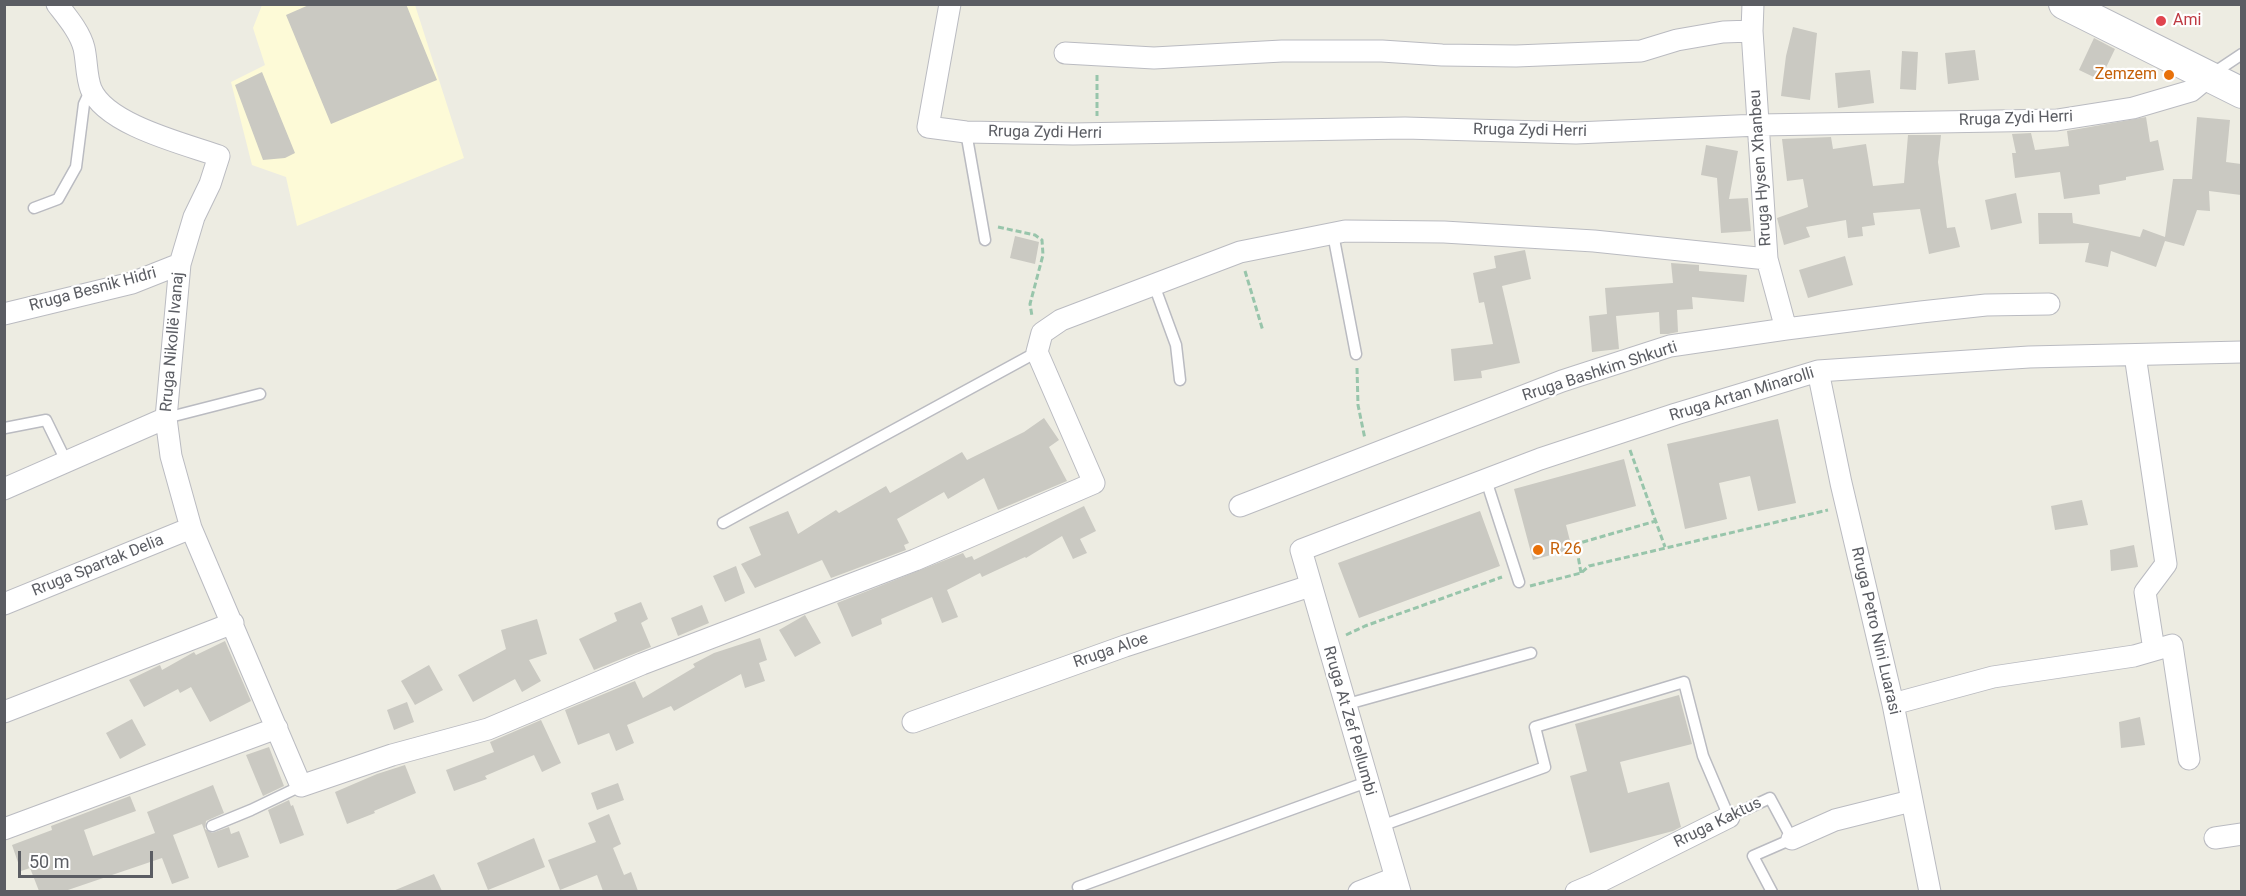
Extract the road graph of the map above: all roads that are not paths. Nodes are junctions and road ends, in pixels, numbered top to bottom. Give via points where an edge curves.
1 (57, 4) edge
2 (950, 4) edge
3 (1754, 4) edge
4 (2064, 4) edge
5 (1752, 31) junction
6 (1065, 53) dead end
7 (2241, 54) edge
8 (2208, 77) junction
9 (91, 89) junction
10 (2241, 93) edge
11 (1759, 125) junction
12 (966, 132) junction
13 (34, 208) dead end
14 (1333, 234) junction
15 (985, 240) dead end
16 (1767, 259) junction
17 (180, 264) junction
18 (1154, 285) junction
19 (2049, 304) dead end
20 (4, 314) edge
21 (1786, 329) junction
22 (1040, 342) junction
23 (2241, 352) edge
24 (1356, 354) road end
25 (2135, 355) junction
26 (1818, 371) junction
27 (1180, 380) dead end
28 (260, 394) dead end
29 (166, 418) junction
30 (4, 428) edge
31 (68, 463) junction
32 (1486, 480) junction
33 (4, 489) edge
34 (1240, 506) dead end
35 (723, 523) dead end
36 (191, 528) junction
37 (1301, 550) joint
38 (1517, 577) road end
39 (1310, 586) junction
40 (4, 604) edge
41 (233, 623) junction
42 (2154, 650) junction
43 (1531, 653) dead end
44 (1893, 704) junction
45 (1344, 705) junction
46 (4, 712) edge
47 (914, 722) dead end
48 (277, 728) junction
49 (2189, 759) dead end
50 (1367, 782) junction
51 (301, 786) junction
52 (1911, 801) junction
53 (1729, 817) junction
54 (212, 826) dead end
55 (1381, 826) junction
56 (4, 829) edge
57 (2241, 834) edge
58 (2214, 838) dead end
59 (1792, 839) junction
60 (1397, 885) edge
61 (1078, 887) dead end
62 (1589, 889) edge
63 (1359, 891) edge
64 (1772, 891) edge
65 (1930, 891) edge

1 - 9 street via 83,46
2 - 12 street, Rruga Zydi Herri via 928,127
3 - 5 street, Rruga Hysen Xhanbeu
4 - 8 street
5 - 6 street via 1677,40 1641,51 1516,56 1282,51 1154,58
5 - 11 street, Rruga Hysen Xhanbeu
7 - 8 lane, Rruga Zydi Herri
8 - 10 street
8 - 11 street, Rruga Zydi Herri via 2191,91 2133,108 2057,120
9 - 13 lane via 84,104 76,167 58,199
9 - 17 street, Rruga Nikollë Ivanaj via 101,104 145,131 219,156
11 - 12 street, Rruga Zydi Herri via 1576,133 1405,128 1097,134
11 - 16 street, Rruga Hysen Xhanbeu
12 - 15 lane
14 - 16 street via 1444,232 1594,241
14 - 18 street via 1240,252
14 - 24 lane
16 - 21 street, Rruga Hysen Xhanbeu
17 - 20 street, Rruga Besnik Hidri via 132,283
17 - 29 street, Rruga Nikollë Ivanaj
18 - 22 street via 1062,320
18 - 27 lane via 1176,345
19 - 21 street, Rruga Bashkim Shkurti via 1986,305
21 - 34 street, Rruga Bashkim Shkurti via 1670,346 1562,381
22 - 35 lane
22 - 51 street via 1095,483 915,560 642,663 488,729 392,754
23 - 25 street, Rruga Artan Minarolli
25 - 26 street, Rruga Artan Minarolli via 2029,357
25 - 42 street via 2166,564 2145,592
26 - 32 street, Rruga Artan Minarolli
26 - 44 street, Rruga Petro Nini Luarasi
28 - 29 lane
29 - 31 street
29 - 36 street, Rruga Nikollë Ivanaj via 171,456
30 - 31 lane via 46,420
31 - 33 street
32 - 37 street, Rruga Artan Minarolli
32 - 38 lane
36 - 40 street, Rruga Spartak Delia
36 - 41 street, Rruga Nikollë Ivanaj
37 - 39 street, Rruga At Zef Pellumbi
39 - 45 street, Rruga At Zef Pellumbi
39 - 47 street, Rruga Aloe via 1125,646
41 - 46 street
41 - 48 street, Rruga Nikollë Ivanaj
42 - 44 street via 1993,677
42 - 49 street via 2172,645
43 - 45 lane
44 - 52 street, Rruga Petro Nini Luarasi
45 - 50 street, Rruga At Zef Pellumbi
48 - 51 street, Rruga Nikollë Ivanaj
48 - 56 street
50 - 55 street, Rruga At Zef Pellumbi
50 - 61 lane
51 - 54 lane
52 - 59 street via 1835,820
52 - 65 street, Rruga Petro Nini Luarasi
53 - 55 lane via 1703,756 1684,682 1535,727 1545,767
53 - 59 lane, Rruga Kaktus via 1770,798
53 - 62 street, Rruga Kaktus
55 - 60 street, Rruga At Zef Pellumbi
57 - 58 street
59 - 64 lane via 1753,856
60 - 63 street

